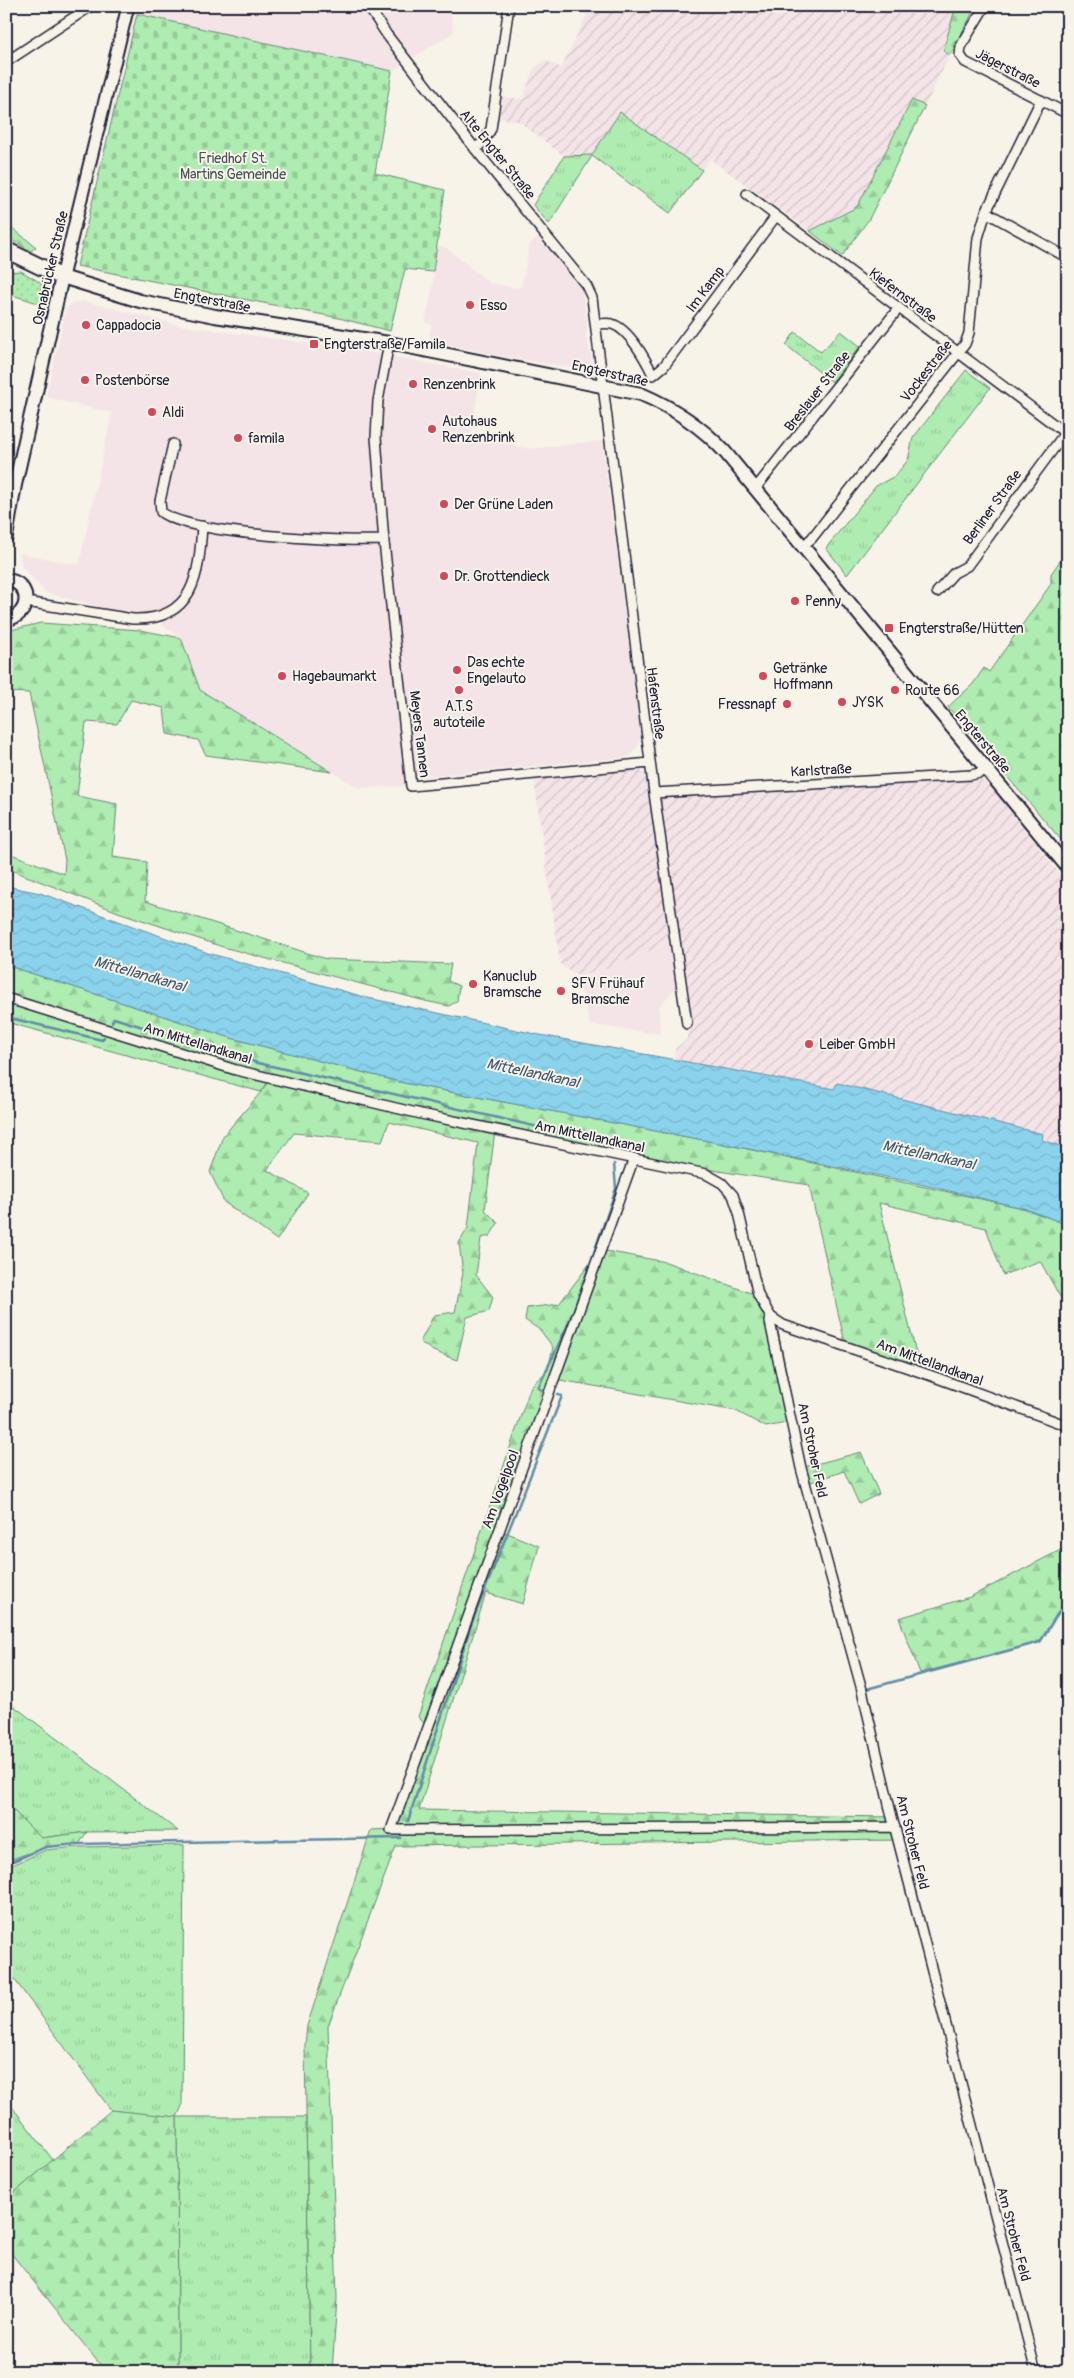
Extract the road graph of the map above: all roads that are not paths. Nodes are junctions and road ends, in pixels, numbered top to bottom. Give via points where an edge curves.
1 (91, 6) edge
2 (128, 6) edge
3 (368, 6) edge
4 (509, 6) edge
5 (985, 6) edge
6 (6, 62) edge
7 (1041, 100) junction
8 (1068, 114) edge
9 (475, 149) junction
10 (747, 194) dead end
11 (986, 212) junction
12 (776, 216) junction
13 (6, 250) edge
14 (1068, 258) edge
15 (62, 277) junction
16 (898, 309) junction
17 (596, 324) junction
18 (389, 343) junction
19 (958, 353) junction
20 (602, 385) junction
21 (1066, 434) edge
22 (173, 444) dead end
23 (755, 489) junction
24 (202, 526) junction
25 (6, 537) edge
26 (384, 540) junction
27 (802, 547) junction
28 (6, 580) edge
29 (937, 592) dead end
30 (26, 602) junction
31 (6, 619) edge
32 (650, 763) junction
33 (987, 768) junction
34 (654, 793) junction
35 (1068, 868) edge
36 (6, 998) edge
37 (687, 1024) dead end
38 (634, 1158) junction
39 (771, 1317) junction
40 (1068, 1426) edge
41 (894, 1828) junction
42 (1036, 2372) edge

1 - 6 street
2 - 15 main road, Osnabrücker Straße
3 - 9 street, Alte Engter Straße
4 - 9 street via 492,129
5 - 7 street, Jägerstraße via 961,46 960,55 965,62
7 - 8 street, Jägerstraße
7 - 11 street, Vockestraße
9 - 17 street, Alte Engter Straße via 586,285 592,298
10 - 12 street, Kiefernstraße
11 - 14 street
11 - 19 street, Vockestraße via 978,238 969,333
12 - 16 street, Kiefernstraße
12 - 17 street, Im Kamp via 664,366 653,376 646,358 622,329 611,324
13 - 15 highway
15 - 18 main road, Engterstraße via 150,303 224,318
15 - 25 main road, Osnabrücker Straße
16 - 19 street, Kiefernstraße
16 - 23 street, Breslauer Straße
17 - 20 street, Alte Engter Straße
18 - 20 main road, Engterstraße
18 - 26 street, Meyers Tannen via 378,401 376,437
19 - 21 street, Kiefernstraße
19 - 27 street, Vockestraße
20 - 23 main road, Engterstraße via 641,394 686,417 714,441
20 - 32 street, Hafenstraße
21 - 29 street, Berliner Straße via 966,566 954,573
22 - 24 street via 160,501 161,512 169,518
23 - 27 main road, Engterstraße
24 - 26 street via 350,541
24 - 30 street via 197,575 190,592 169,613 152,620 134,619
26 - 32 street, Meyers Tannen via 411,786
27 - 33 main road, Engterstraße
28 - 30 main road via 17,582 22,587
30 - 31 main road via 18,616
32 - 34 street, Hafenstraße
33 - 34 street, Karlstraße via 970,776
33 - 35 main road, Engterstraße
34 - 37 street, Hafenstraße
36 - 38 street, Am Mittellandkanal via 236,1070 421,1114
38 - 39 street, Am Mittellandkanal via 706,1174 722,1183 733,1196 758,1295
38 - 41 street, Am Vogelpool via 392,1830
39 - 40 street, Am Mittellandkanal via 783,1325
39 - 41 street, Am Stroher Feld via 801,1468 862,1690
41 - 42 street, Am Stroher Feld

